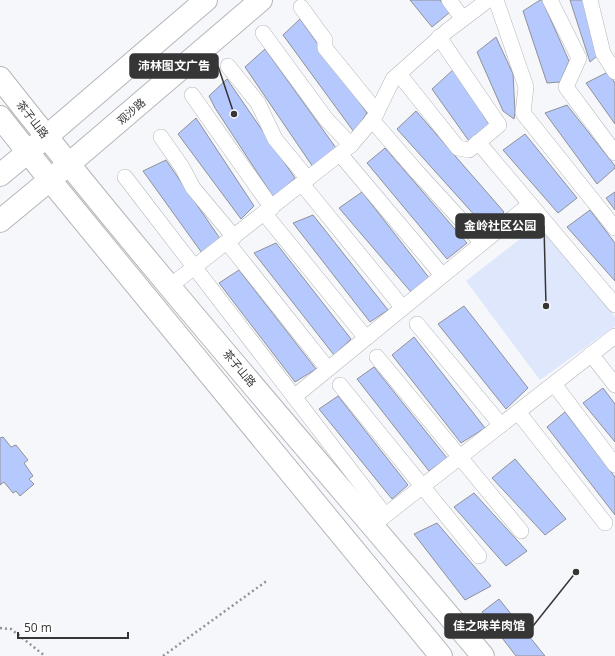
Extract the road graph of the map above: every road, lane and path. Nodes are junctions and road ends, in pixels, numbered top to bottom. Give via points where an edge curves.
1 (206, 0) edge
2 (261, 0) edge
3 (448, 0) edge
4 (488, 0) edge
5 (496, 0) edge
6 (550, 0) edge
7 (590, 0) edge
8 (301, 7) dead end
9 (463, 19) junction
10 (263, 33) dead end
11 (439, 38) junction
12 (228, 66) dead end
13 (615, 72) edge
14 (399, 74) junction
15 (0, 78) edge
16 (192, 95) dead end
17 (375, 116) junction
18 (0, 117) edge
19 (46, 137) junction
20 (161, 137) dead end
21 (478, 142) junction
22 (346, 150) junction
23 (27, 152) junction
24 (615, 153) edge
25 (69, 164) junction
26 (0, 175) edge
27 (126, 177) dead end
28 (50, 180) junction
29 (305, 182) junction
30 (530, 204) junction
31 (268, 210) junction
32 (0, 220) edge
33 (615, 228) edge
34 (231, 240) junction
35 (482, 243) junction
36 (194, 268) junction
37 (442, 275) junction
38 (170, 286) junction
39 (615, 305) edge
40 (403, 308) junction
41 (417, 324) dead end
42 (615, 336) edge
43 (366, 338) junction
44 (591, 354) junction
45 (377, 357) dead end
46 (328, 369) junction
47 (554, 384) junction
48 (340, 385) dead end
49 (615, 385) edge
50 (294, 397) junction
51 (518, 412) junction
52 (501, 425) junction
53 (459, 458) junction
54 (615, 465) edge
55 (423, 486) junction
56 (379, 520) junction
57 (605, 523) dead end
58 (521, 531) dead end
59 (479, 556) dead end
60 (268, 580) dead end
61 (0, 628) edge
62 (45, 656) edge
63 (163, 656) edge
64 (441, 656) edge
65 (484, 656) edge

1 - 19 main road
2 - 25 main road, 观沙路
3 - 9 street
4 - 9 street
5 - 33 street via 526,86 523,113
6 - 24 street via 579,58 566,87
7 - 13 street via 604,53
8 - 17 street via 325,40 325,48
9 - 11 street
10 - 22 street
11 - 14 street
11 - 21 street via 499,125
12 - 29 street via 258,103 275,139
14 - 17 street via 393,79
14 - 21 street via 458,148 469,150
15 - 19 main road, 茶子山路
16 - 31 street
17 - 22 street
17 - 35 street via 418,174
18 - 23 main road
19 - 23 main road
19 - 25 main road, 茶子山路
20 - 34 street
21 - 30 street
22 - 29 street
22 - 37 street
23 - 26 main road
23 - 28 main road
25 - 28 main road, 观沙路
25 - 38 main road, 茶子山路
27 - 36 street
28 - 32 main road, 观沙路
28 - 64 main road
29 - 31 street
29 - 40 street
30 - 35 street
30 - 39 street
31 - 34 street
31 - 43 street
34 - 36 street
34 - 46 street
35 - 37 street
36 - 38 street
36 - 50 street
37 - 40 street
38 - 56 main road, 茶子山路
40 - 43 street
41 - 52 street
42 - 44 street
43 - 46 street
44 - 47 street
44 - 49 street
45 - 53 street
46 - 50 street
47 - 51 street
47 - 54 street
48 - 55 street
50 - 56 street
51 - 52 street
51 - 57 street
52 - 53 street
53 - 55 street
53 - 58 street
55 - 56 street
55 - 59 street
56 - 65 main road, 茶子山路
60 - 63 path
61 - 62 path via 11,629

